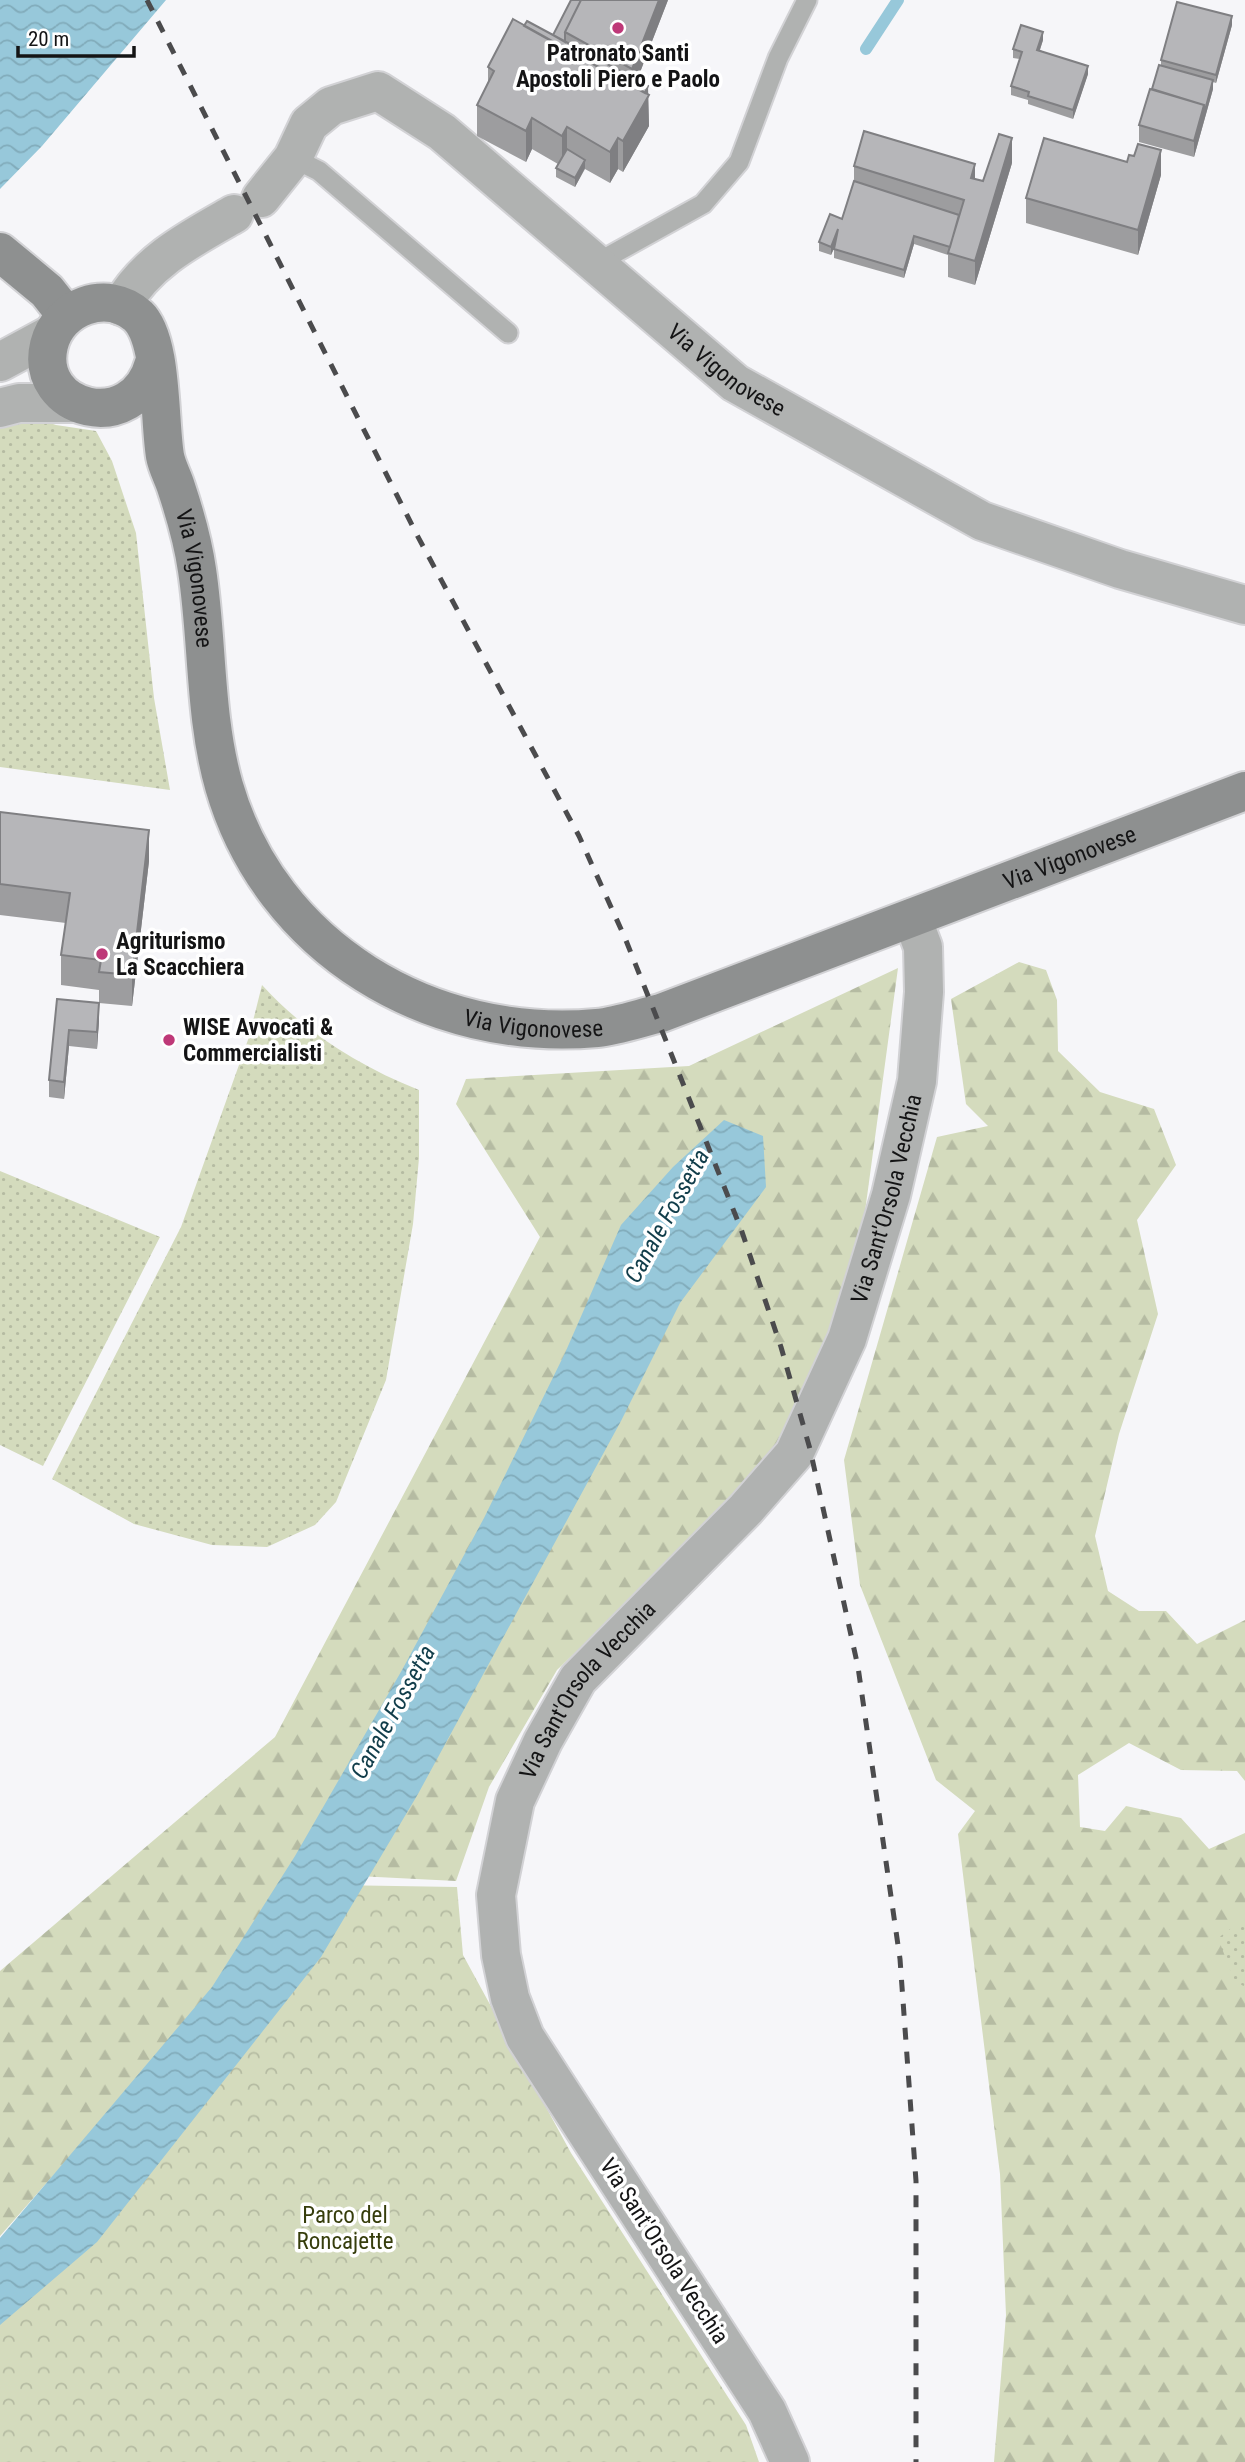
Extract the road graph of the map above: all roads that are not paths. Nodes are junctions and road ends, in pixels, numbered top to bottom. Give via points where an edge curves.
1 (807, 0) edge
2 (293, 158) junction
3 (8, 259) edge
4 (595, 264) junction
5 (121, 306) junction
6 (60, 325) junction
7 (508, 333) dead end
8 (0, 362) edge
9 (154, 363) junction
10 (89, 406) junction
11 (0, 408) edge
12 (166, 461) junction
13 (1245, 605) edge
14 (1245, 792) edge
15 (912, 918) junction
16 (790, 2462) edge

1 - 4 lane via 778,58 739,162 702,204
2 - 4 street, Via Vigonovese via 309,124 331,106 378,92 442,132
2 - 5 street, Via Vigonovese via 247,206 151,265
2 - 7 lane via 319,172
3 - 6 main road via 47,291
4 - 13 street, Via Vigonovese via 734,383 982,522
5 - 6 main road via 93,303
5 - 9 main road, Via Vigonovese via 148,329
6 - 8 street
6 - 10 main road, Via Vigonovese via 48,349 51,373 63,394
9 - 10 main road via 150,377 131,401
9 - 12 main road, Via Vigonovese
10 - 11 street via 19,403
10 - 12 main road, Via Vigonovese via 147,442
12 - 15 main road, Via Vigonovese via 197,566 216,754 246,843 289,907 328,948 377,982 418,1002 466,1017 514,1026 600,1028 661,1013
14 - 15 main road, Via Vigonovese
15 - 16 street, Via Sant'Orsola Vecchia via 923,947 917,1082 891,1195 847,1339 794,1454 578,1679 515,1801 496,1895 501,1955 525,2037 767,2411

